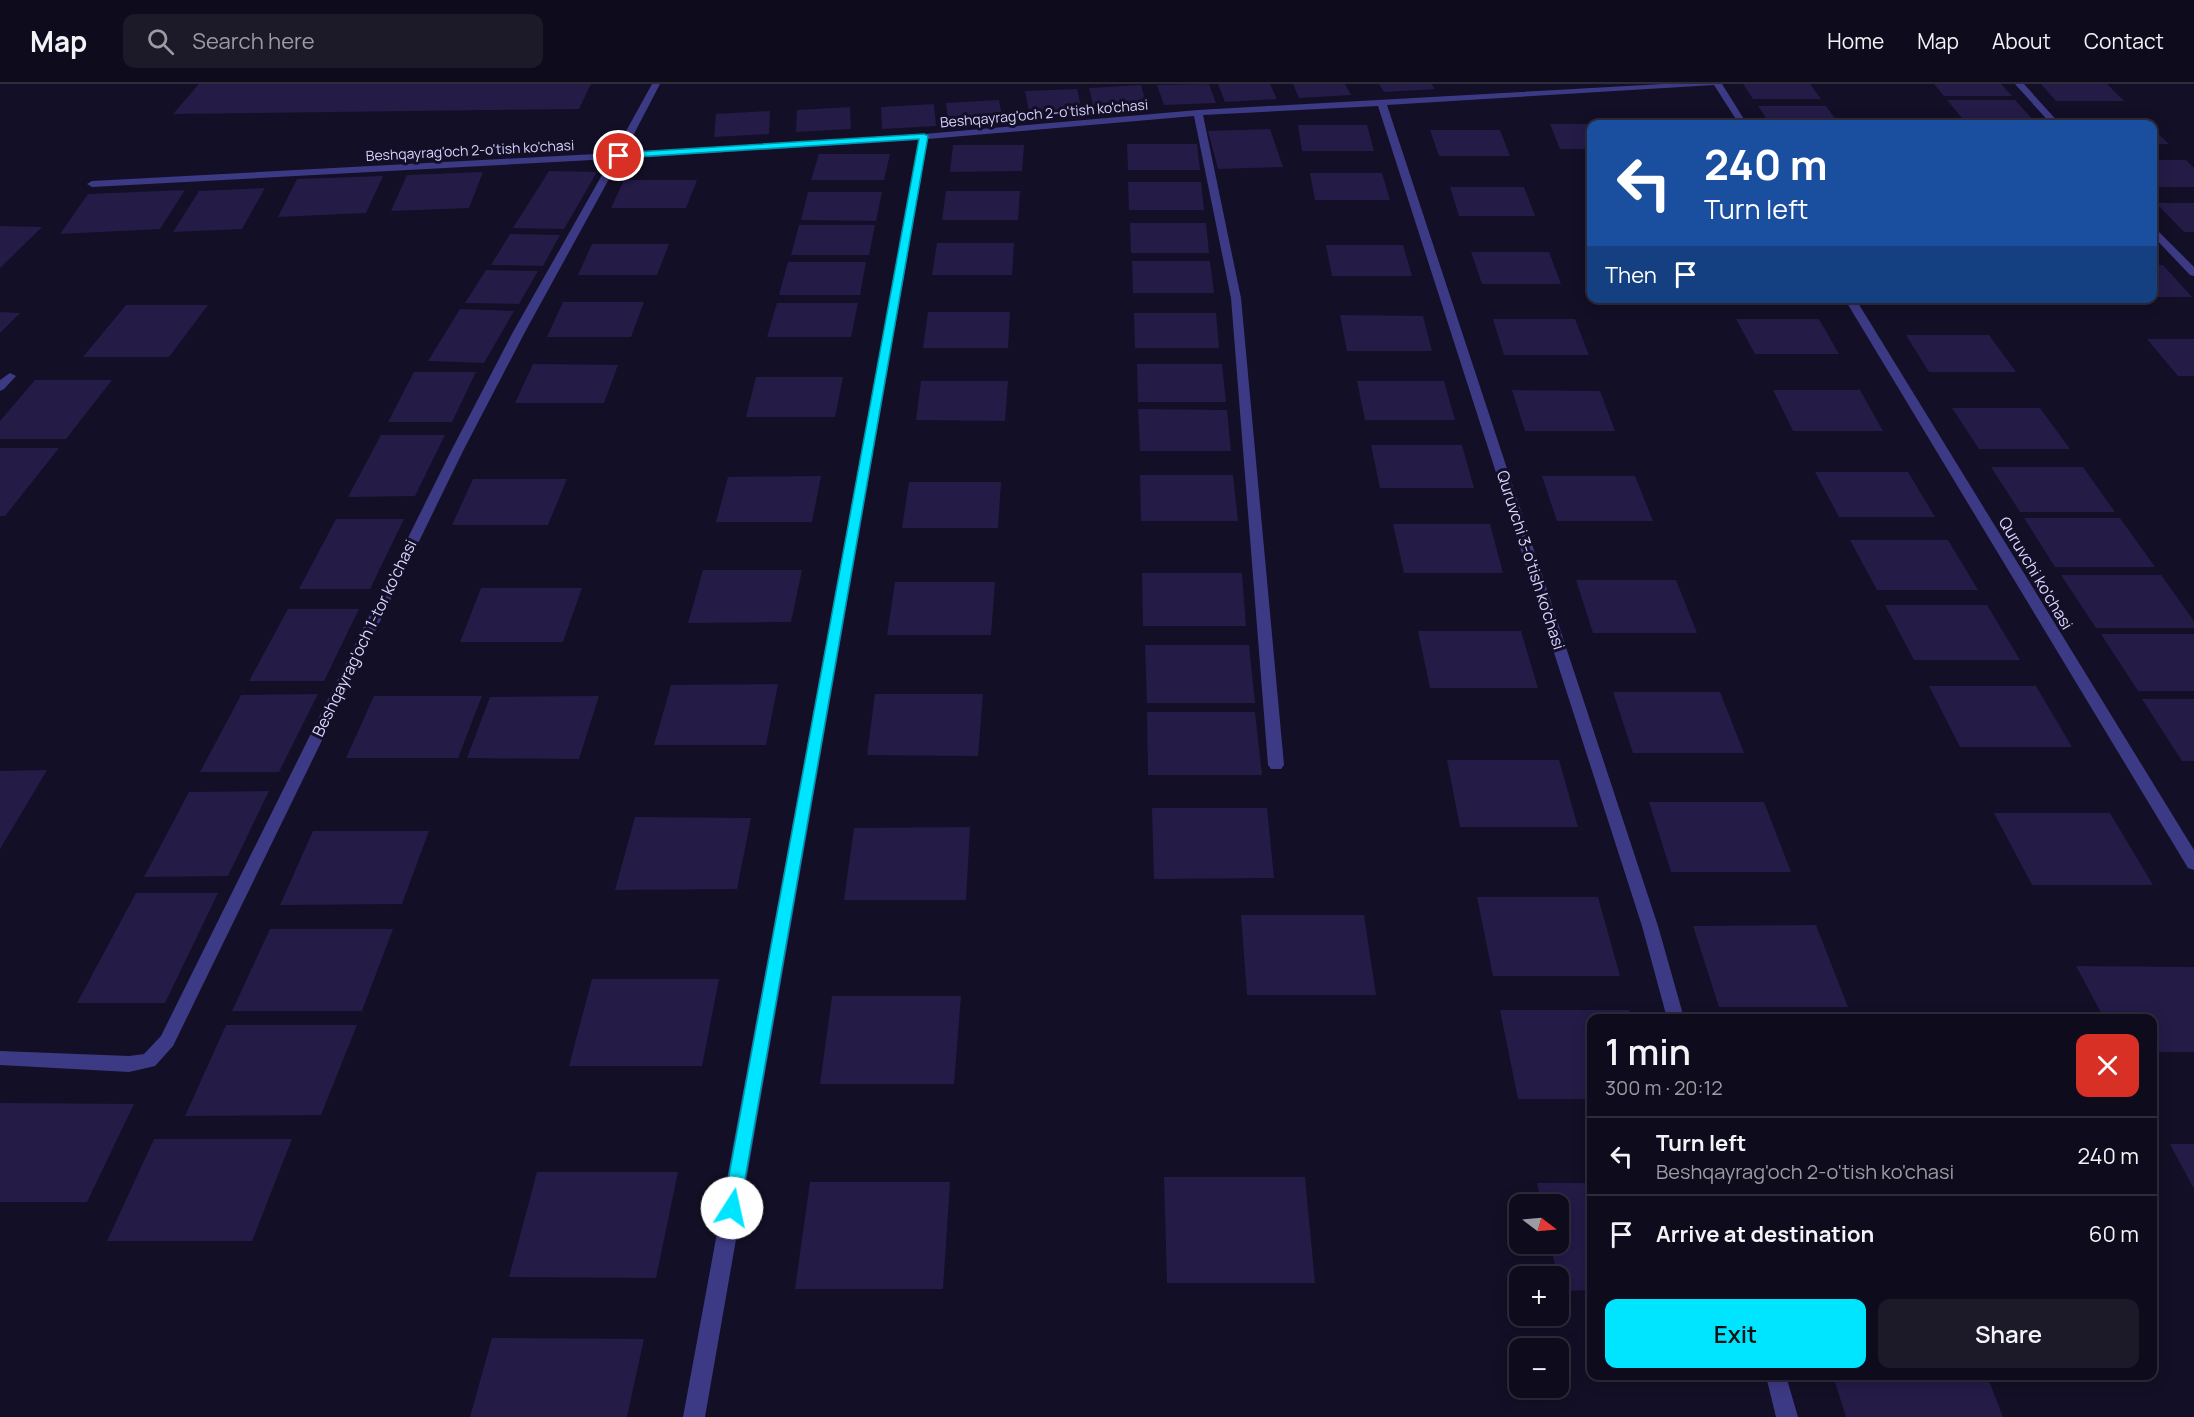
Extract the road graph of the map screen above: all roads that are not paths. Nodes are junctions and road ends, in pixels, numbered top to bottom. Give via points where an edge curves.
1 (656, 84) edge
2 (1711, 84) edge
3 (1718, 84) edge
4 (2019, 84) edge
5 (1382, 103) junction
6 (1198, 113) junction
7 (1740, 120) edge
8 (2052, 120) edge
9 (924, 136) junction
10 (619, 156) junction
11 (92, 184) dead end
12 (2157, 233) edge
13 (2194, 273) edge
14 (1852, 303) edge
15 (10, 376) dead end
16 (0, 387) edge
17 (1276, 765) dead end
18 (2194, 864) edge
19 (1675, 1014) edge
20 (0, 1058) edge
21 (1777, 1380) edge
22 (694, 1417) edge
23 (1787, 1417) edge

1 - 10 street, Beshqayrag'och 1-tor ko'chasi
2 - 5 street, Beshqayrag'och 2-o'tish ko'chasi
3 - 7 street
4 - 8 street
5 - 6 street, Beshqayrag'och 2-o'tish ko'chasi
5 - 19 street, Quruvchi 3-o'tish ko'chasi via 1650,926
6 - 9 street, Beshqayrag'och 2-o'tish ko'chasi
6 - 17 street via 1236,298
9 - 10 street, Beshqayrag'och 2-o'tish ko'chasi
9 - 22 street
10 - 11 street, Beshqayrag'och 2-o'tish ko'chasi
10 - 20 street, Beshqayrag'och 1-tor ko'chasi via 501,365 366,630 167,1041 149,1061 129,1064
12 - 13 street
14 - 18 street, Quruvchi ko'chasi
15 - 16 street
21 - 23 street

